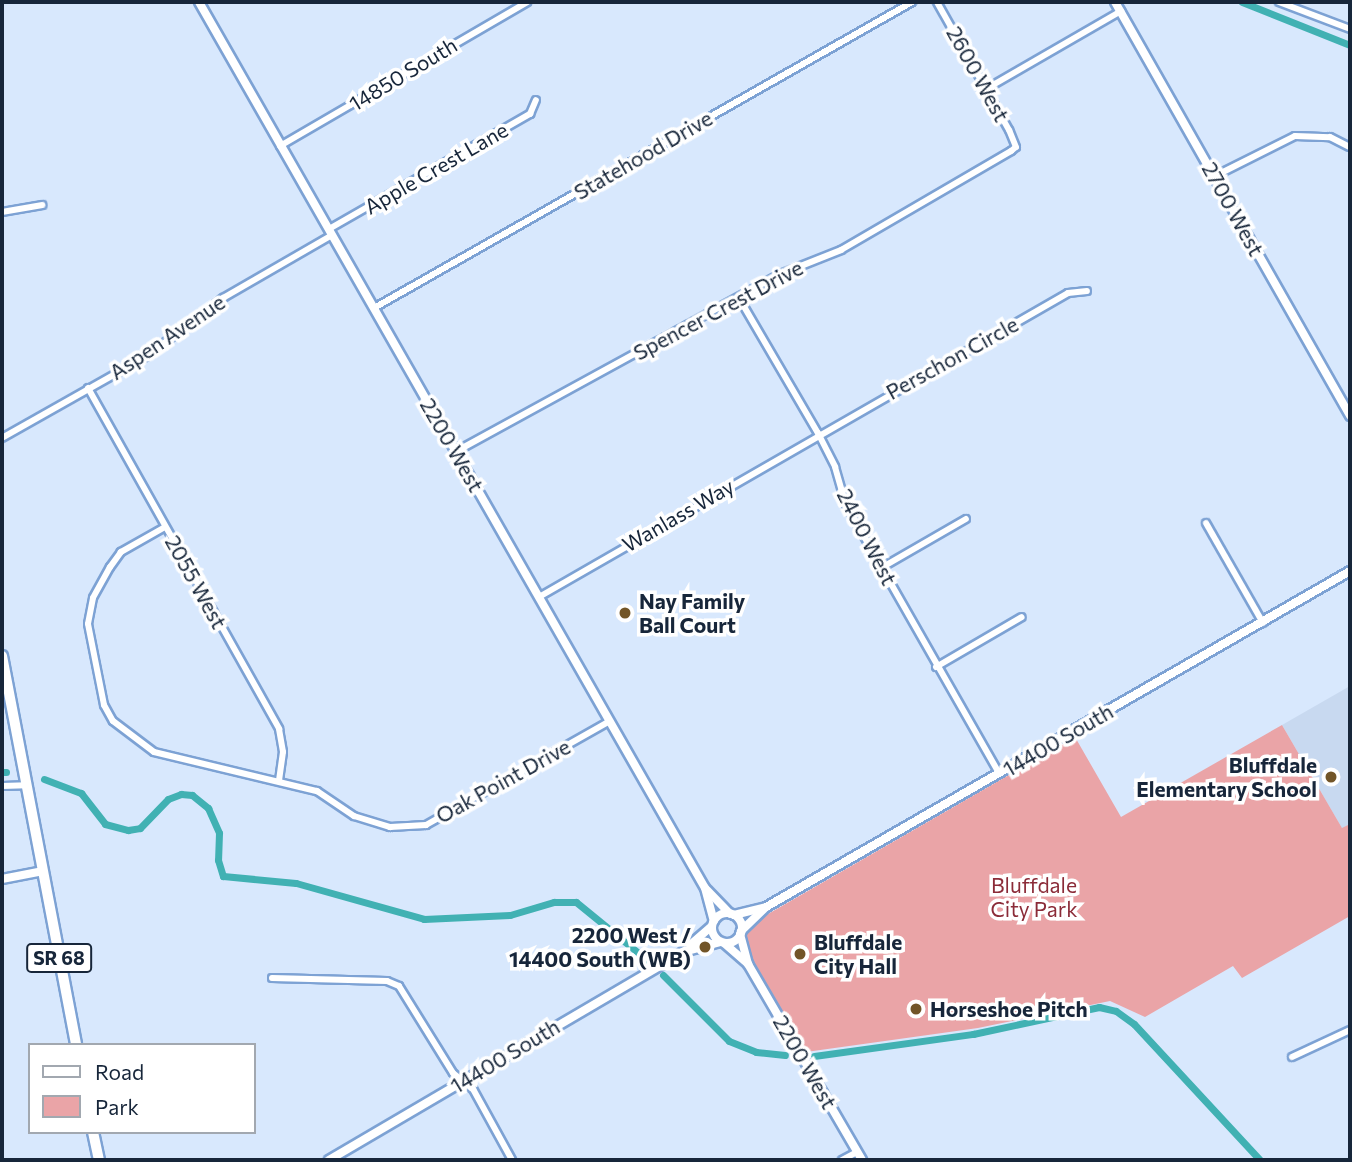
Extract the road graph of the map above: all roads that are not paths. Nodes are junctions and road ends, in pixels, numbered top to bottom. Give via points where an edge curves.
1 (198, 2) edge
2 (527, 2) edge
3 (912, 2) edge
4 (937, 2) edge
5 (1115, 2) edge
6 (1279, 2) edge
7 (1121, 11) junction
8 (1350, 29) edge
9 (986, 89) junction
10 (536, 100) dead end
11 (280, 146) junction
12 (1016, 147) joint
13 (1350, 147) edge
14 (1215, 176) junction
15 (42, 205) dead end
16 (2, 212) edge
17 (330, 232) junction
18 (1087, 291) dead end
19 (739, 298) junction
20 (374, 308) junction
21 (88, 388) junction
22 (1350, 416) edge
23 (818, 433) junction
24 (2, 438) edge
25 (455, 452) junction
26 (966, 519) dead end
27 (1206, 523) dead end
28 (165, 527) junction
29 (881, 568) junction
30 (1350, 571) edge
31 (539, 597) junction
32 (1022, 617) dead end
33 (1263, 623) junction
34 (2, 656) edge
35 (936, 667) junction
36 (608, 722) junction
37 (999, 773) junction
38 (279, 781) junction
39 (26, 785) junction
40 (2, 786) edge
41 (43, 871) junction
42 (2, 879) edge
43 (705, 888) junction
44 (766, 907) junction
45 (732, 914) junction
46 (713, 923) junction
47 (741, 933) junction
48 (723, 942) junction
49 (683, 952) junction
50 (748, 964) junction
51 (272, 978) dead end
52 (1350, 1030) edge
53 (76, 1043) edge
54 (1292, 1057) dead end
55 (463, 1082) junction
56 (93, 1134) edge
57 (859, 1156) edge
58 (99, 1160) edge
59 (329, 1160) edge
60 (512, 1160) edge
61 (842, 1160) edge

1 - 11 street, 2200 West
2 - 11 street, 14850 South
3 - 20 street, Statehood Drive
4 - 9 street, 2600 West
5 - 7 street, 2700 West
6 - 8 street
7 - 9 street
7 - 14 street, 2700 West
9 - 12 street, 2600 West
10 - 17 street, Apple Crest Lane via 530,114
11 - 17 street, 2200 West
12 - 19 street, Spencer Crest Drive via 841,250 778,275
13 - 14 street via 1330,137 1295,136
14 - 22 street, 2700 West
15 - 16 street
17 - 20 street, 2200 West
17 - 21 street, Aspen Avenue via 223,298 147,356
18 - 23 street, Perschon Circle via 1069,293
19 - 23 street, 2400 West
19 - 25 street, Spencer Crest Drive
20 - 25 street, 2200 West
21 - 24 street, Aspen Avenue
21 - 28 street, 2055 West
23 - 29 street, 2400 West via 835,467 845,503
23 - 31 street, Wanlass Way
25 - 31 street, 2200 West
26 - 29 street
27 - 33 street
28 - 38 street, 2055 West via 279,729 283,752
28 - 38 street, Oak Point Drive via 121,552 97,590 88,638 98,690 113,721 154,752
29 - 35 street, 2400 West
30 - 33 street, 14400 South
31 - 36 street, 2200 West
32 - 35 street
33 - 37 street, 14400 South
34 - 39 main road, SR 68
35 - 37 street, 2400 West
36 - 38 street, Oak Point Drive via 426,825 390,827 354,816 317,791
36 - 43 street, 2200 West
37 - 44 street, 14400 South
39 - 40 street
39 - 41 main road, SR 68
41 - 42 street
41 - 53 main road, SR 68
43 - 45 street, 2200 West
43 - 46 street, 2200 West
44 - 45 street, 14400 South
44 - 47 street, 14400 South
45 - 46 street, 14400 South
45 - 47 street, 2200 West
46 - 48 street, 2200 West
46 - 49 street, 14400 South
47 - 48 street, 14400 South
47 - 50 street, 2200 West
48 - 49 street, 14400 South
48 - 50 street, 2200 West
49 - 55 street, 14400 South
50 - 57 street, 2200 West
51 - 55 street via 387,981 400,986
52 - 54 street
55 - 59 street, 14400 South
55 - 60 street via 472,1088
56 - 58 main road
57 - 61 street

